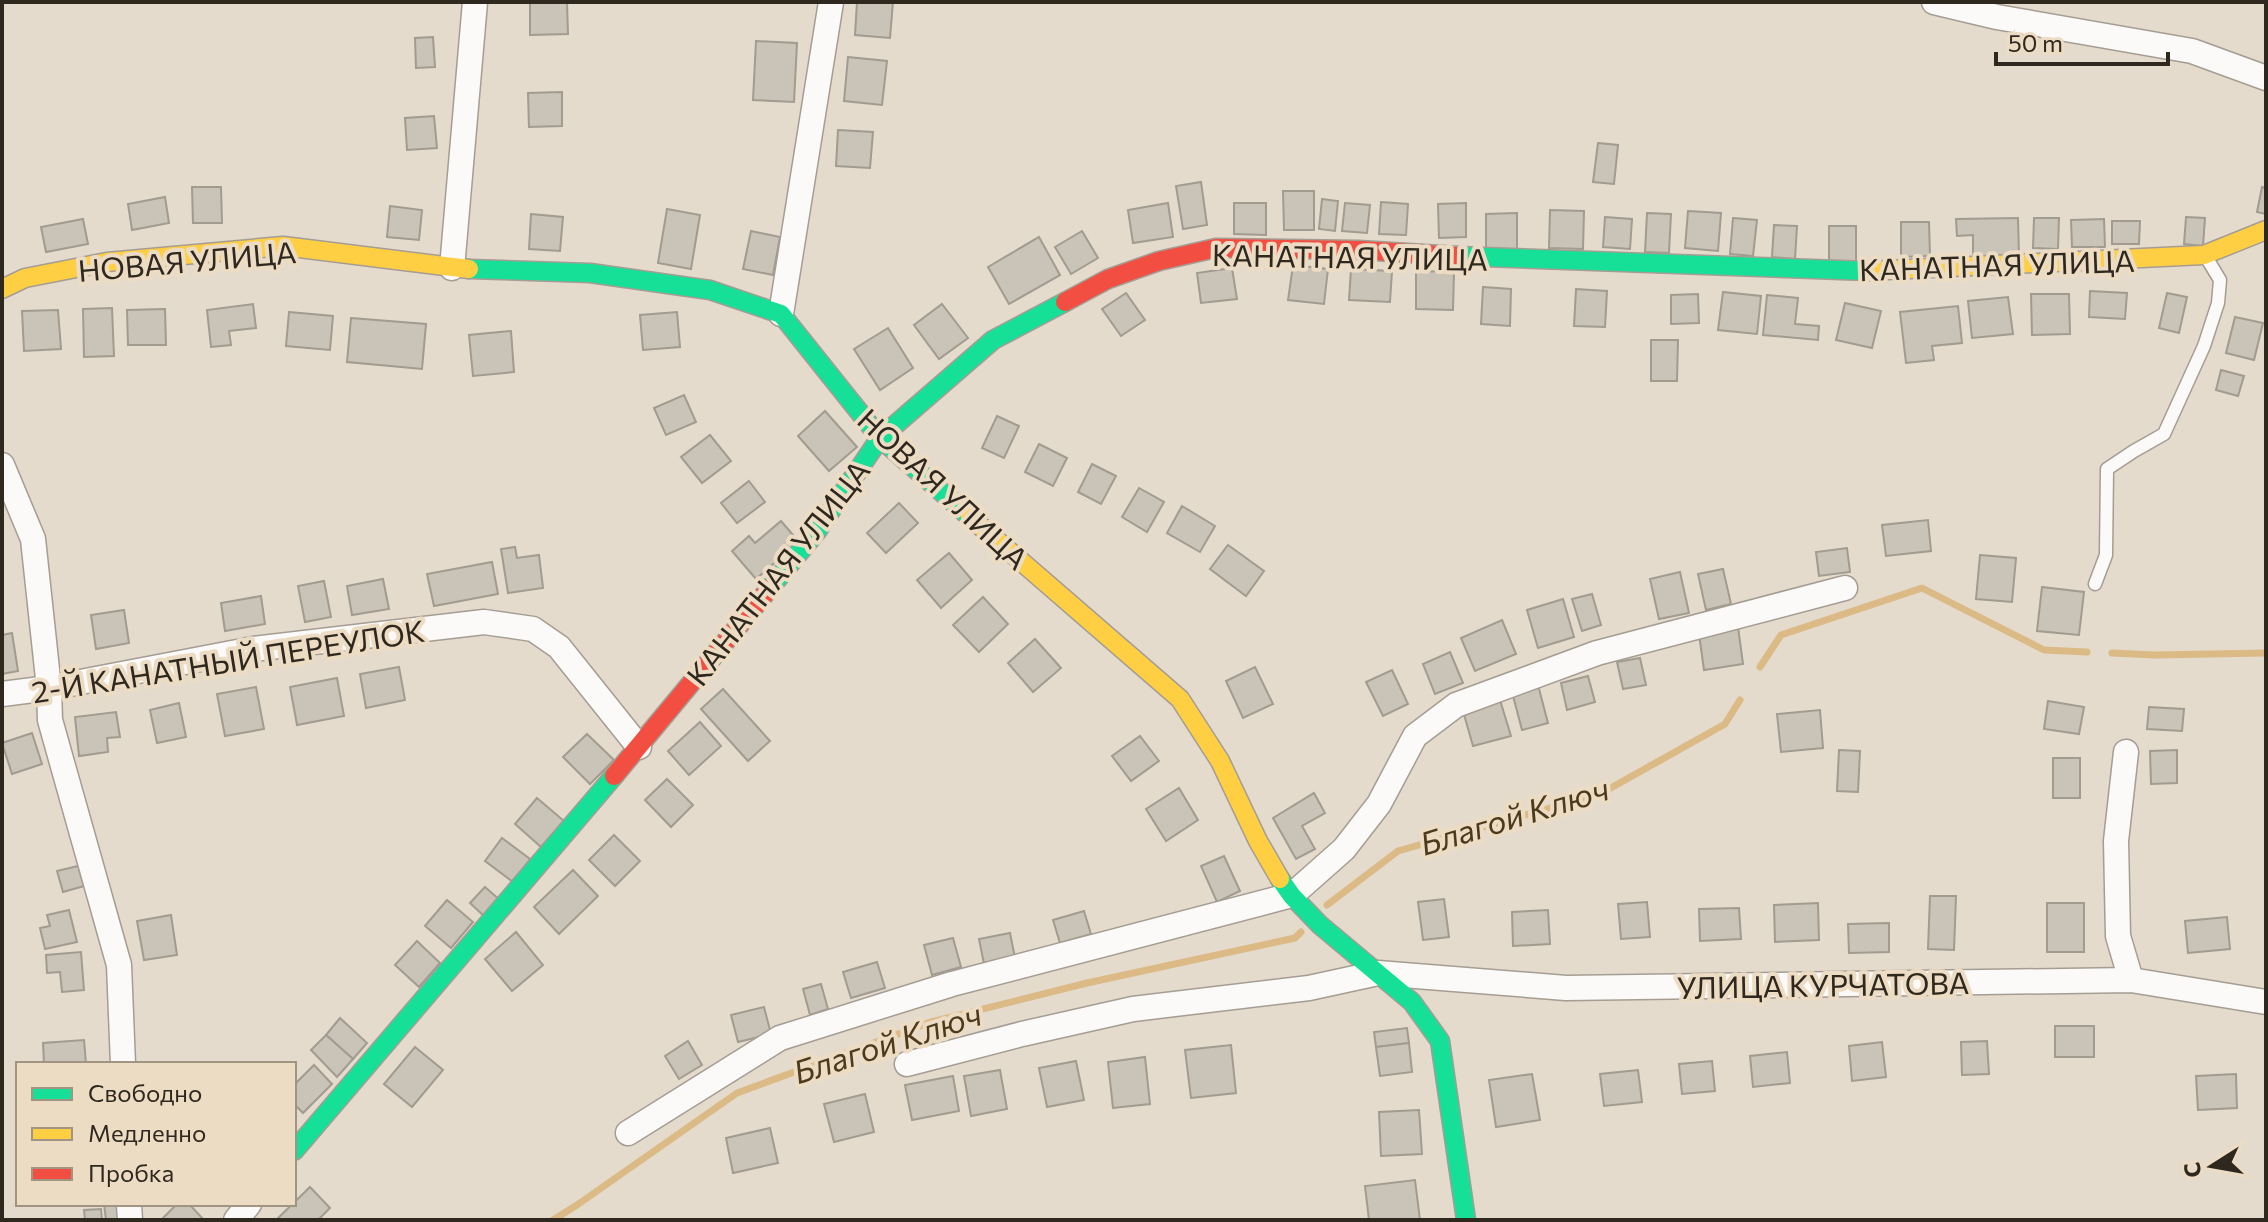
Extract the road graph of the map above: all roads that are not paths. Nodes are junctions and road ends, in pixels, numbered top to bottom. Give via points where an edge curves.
1 (475, 2) edge
2 (831, 2) edge
3 (1934, 2) edge
4 (2266, 78) edge
5 (2266, 230) edge
6 (2204, 255) junction
7 (452, 268) junction
8 (2, 289) edge
9 (781, 314) junction
10 (880, 438) junction
11 (2, 465) edge
12 (2095, 584) dead end
13 (1845, 588) dead end
14 (49, 688) junction
15 (2, 694) edge
16 (639, 747) junction
17 (2126, 752) dead end
18 (1292, 895) junction
19 (1378, 973) junction
20 (2131, 980) junction
21 (2266, 1002) edge
22 (123, 1062) edge
23 (907, 1064) dead end
24 (628, 1133) dead end
25 (296, 1149) edge
26 (1466, 1220) edge

1 - 7 street
2 - 9 street
3 - 4 street via 2192,51
5 - 6 street, КАНАТНАЯ УЛИЦА
6 - 10 street, КАНАТНАЯ УЛИЦА via 1883,272 1216,248 1108,279 993,340
6 - 12 lane via 2220,280 2204,346 2164,434 2107,469 2106,555
7 - 8 street, НОВАЯ УЛИЦА via 283,246 107,262 25,278
7 - 9 street, НОВАЯ УЛИЦА via 590,273 710,290
9 - 10 street, НОВАЯ УЛИЦА
10 - 16 street, КАНАТНАЯ УЛИЦА via 817,531
10 - 18 street, НОВАЯ УЛИЦА via 1180,699 1230,781 1264,857
11 - 14 street via 33,539
13 - 18 street via 1597,653 1456,705 1415,736 1379,804 1344,849
14 - 15 street, 2-Й КАНАТНЫЙ ПЕРЕУЛОК
14 - 16 street, 2-Й КАНАТНЫЙ ПЕРЕУЛОК via 253,649 484,622 533,629 559,647
14 - 22 street via 50,720 119,965
16 - 25 street, КАНАТНАЯ УЛИЦА
17 - 20 street via 2116,841 2117,920
18 - 19 street, НОВАЯ УЛИЦА via 1330,935
18 - 24 street via 952,984 780,1038
19 - 20 street, УЛИЦА КУРЧАТОВА via 1566,988
19 - 23 street, УЛИЦА КУРЧАТОВА via 1309,988 1133,1009
19 - 26 street, НОВАЯ УЛИЦА via 1413,1003 1440,1041
20 - 21 street, УЛИЦА КУРЧАТОВА

